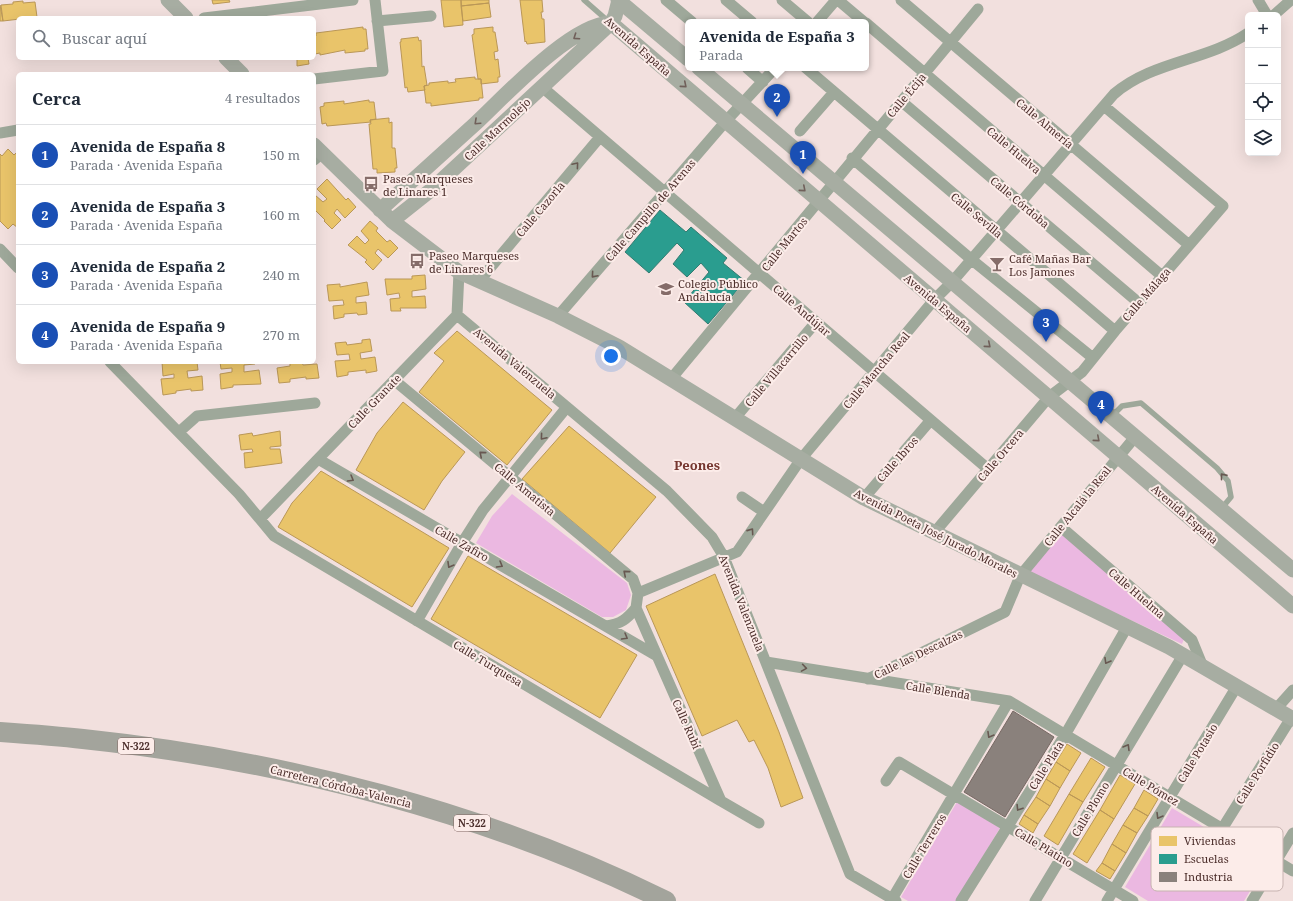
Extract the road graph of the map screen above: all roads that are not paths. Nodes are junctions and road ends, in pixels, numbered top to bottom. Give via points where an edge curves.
1 (168, 0) edge
2 (353, 0) edge
3 (374, 0) edge
4 (584, 0) edge
5 (619, 0) edge
6 (666, 0) edge
7 (726, 0) edge
8 (782, 0) edge
9 (837, 0) edge
10 (901, 0) edge
11 (1258, 0) edge
12 (1290, 0) edge
13 (310, 3) edge
14 (281, 4) edge
15 (978, 9) dead end
16 (1265, 12) edge
17 (1277, 12) edge
18 (184, 16) edge
19 (215, 16) edge
20 (431, 16) dead end
21 (688, 19) edge
22 (748, 19) edge
23 (804, 19) edge
24 (820, 19) edge
25 (860, 19) edge
26 (377, 21) junction
27 (611, 23) junction
28 (869, 26) edge
29 (1245, 35) edge
30 (950, 42) junction
31 (552, 53) junction
32 (685, 56) edge
33 (228, 60) edge
34 (567, 64) junction
35 (703, 71) edge
36 (750, 71) edge
37 (772, 71) edge
38 (810, 71) edge
39 (240, 72) edge
40 (924, 73) junction
41 (316, 79) edge
42 (763, 82) junction
43 (542, 87) junction
44 (834, 92) junction
45 (901, 101) junction
46 (742, 104) junction
47 (1104, 106) junction
48 (726, 121) junction
49 (877, 129) junction
50 (16, 130) edge
51 (800, 132) dead end
52 (0, 133) edge
53 (600, 137) junction
54 (1071, 145) junction
55 (317, 152) edge
56 (852, 158) junction
57 (1044, 175) junction
58 (416, 178) junction
59 (834, 182) junction
60 (427, 193) junction
61 (665, 193) junction
62 (818, 202) junction
63 (1021, 203) junction
64 (380, 210) junction
65 (392, 221) junction
66 (996, 231) junction
67 (1189, 245) junction
68 (0, 250) edge
69 (972, 260) junction
70 (16, 266) edge
71 (460, 272) junction
72 (759, 274) junction
73 (1162, 276) junction
74 (480, 280) junction
75 (952, 282) junction
76 (934, 300) junction
77 (1139, 303) junction
78 (457, 315) junction
79 (558, 316) junction
80 (816, 322) junction
81 (1115, 331) junction
82 (1093, 358) junction
83 (112, 364) edge
84 (874, 372) junction
85 (671, 379) junction
86 (394, 380) junction
87 (1068, 381) junction
88 (1049, 397) junction
89 (315, 404) dead end
90 (567, 407) junction
91 (1111, 417) junction
92 (735, 418) junction
93 (930, 421) junction
94 (179, 432) junction
95 (1135, 437) junction
96 (1118, 457) junction
97 (318, 459) junction
98 (801, 459) junction
99 (988, 469) junction
100 (510, 477) junction
101 (742, 497) dead end
102 (864, 498) junction
103 (1221, 510) junction
104 (764, 512) junction
105 (261, 518) junction
106 (1061, 527) junction
107 (934, 533) junction
108 (462, 543) junction
109 (724, 557) junction
110 (1293, 570) edge
111 (1020, 576) junction
112 (638, 593) junction
113 (1293, 606) edge
114 (636, 608) junction
115 (417, 621) junction
116 (606, 626) junction
117 (1127, 627) junction
118 (1182, 655) junction
119 (657, 656) junction
120 (766, 662) junction
121 (1203, 667) junction
122 (868, 679) junction
123 (1237, 686) junction
124 (1293, 690) edge
125 (1009, 701) junction
126 (1276, 710) junction
127 (1292, 718) edge
128 (0, 732) edge
129 (1064, 735) junction
130 (1116, 765) junction
131 (886, 781) dead end
132 (955, 794) junction
133 (1170, 797) junction
134 (721, 801) junction
135 (759, 823) dead end
136 (1008, 826) junction
137 (1152, 827) edge
138 (1219, 827) edge
139 (1223, 827) edge
140 (1151, 828) edge
141 (1293, 833) edge
142 (1283, 849) edge
143 (1061, 858) junction
144 (1283, 865) edge
145 (1293, 871) edge
146 (1114, 889) junction
147 (1258, 891) edge
148 (894, 900) edge
149 (666, 901) edge
150 (961, 901) edge
151 (1035, 901) edge
152 (1107, 901) edge
153 (1133, 901) edge
154 (1252, 901) edge

1 - 18 main road
2 - 13 street
3 - 26 street
4 - 27 lane, Avenida España
5 - 27 main road, Calle Marmolejo
5 - 32 main road, Avenida España
6 - 21 street
7 - 22 street
8 - 23 street
9 - 24 street
9 - 25 street, Calle Huelva
10 - 30 street, Calle Almería
11 - 16 street
12 - 17 street
13 - 14 street
14 - 19 street
15 - 30 street, Calle Écija
20 - 26 street
26 - 41 street via 383,71
27 -> 31 main road, Calle Marmolejo via 589,29
27 - 34 main road, Calle Marmolejo
27 -> 48 main road, Avenida España
28 - 40 street, Calle Huelva
29 - 47 street, Calle Mancha Real via 1216,50 1126,83
30 - 40 street, Calle Écija
30 - 54 street, Calle Almería
31 - 34 street via 567,54
31 -> 58 main road, Calle Marmolejo
33 - 39 main road
34 - 43 main road, Calle Marmolejo
35 - 46 main road
36 - 42 street
37 - 42 street, Calle Campillo de Arenas
38 - 44 street, Calle Sevilla
40 - 45 street, Calle Écija
40 - 57 street, Calle Huelva
42 - 46 street, Calle Campillo de Arenas
43 - 53 street, Calle Andújar
43 - 60 main road, Calle Marmolejo
44 - 49 street, Calle Sevilla
44 - 51 street
45 - 49 street, Calle Écija
45 - 63 street, Calle Córdoba
46 - 48 street, Calle Campillo de Arenas
46 - 59 main road
47 - 54 street, Calle Mancha Real
47 - 67 street, Calle Málaga via 1223,206
48 - 61 street, Calle Campillo de Arenas
48 -> 62 main road, Avenida España
49 - 56 street, Calle Écija
49 - 66 street, Calle Sevilla
50 - 52 street
53 - 61 street, Calle Andújar
74 -> 53 street, Calle Cazorla
54 - 57 street, Calle Mancha Real
54 - 67 street, Calle Almería
55 - 64 main road, Avenida Poeta José Jurado Morales
56 - 59 street, Calle Écija
56 - 69 street
57 - 63 street, Calle Mancha Real
57 - 73 street, Calle Huelva
58 - 60 street via 414,186 417,192
58 - 64 main road, Calle Marmolejo
59 - 62 street, Calle Martos
59 - 75 main road
60 - 65 main road, Calle Marmolejo
61 - 72 street, Calle Andújar
61 -> 79 street, Calle Campillo de Arenas
62 - 72 street, Calle Martos
62 - 76 main road, Avenida España
63 - 66 street, Calle Mancha Real
63 - 77 street, Calle Córdoba
64 - 65 main road, Avenida Poeta José Jurado Morales
65 - 71 main road, Avenida Poeta José Jurado Morales
66 - 69 street, Calle Mancha Real
66 - 81 street, Calle Sevilla
67 - 73 street, Calle Málaga
68 - 70 street
69 - 75 street, Calle Mancha Real
69 - 82 street
71 - 74 main road, Avenida Poeta José Jurado Morales
71 - 78 street
72 - 80 street, Calle Andújar
72 - 85 street, Calle Martos
73 - 77 street, Calle Málaga
74 - 79 main road, Avenida Poeta José Jurado Morales
75 - 76 street, Calle Mancha Real
75 - 87 main road
76 - 84 street, Calle Mancha Real
76 -> 88 main road, Avenida España
77 - 81 street, Calle Málaga
78 - 86 street, Calle Granate
78 - 90 street, Avenida Valenzuela
79 - 85 main road, Avenida Poeta José Jurado Morales via 619,347
80 - 84 street, Calle Andújar
80 - 92 street, Calle Villacarrillo
81 - 82 street, Calle Málaga
82 - 87 street, Calle Málaga via 1082,372
83 - 94 street, Calle Turquesa
84 - 93 street, Calle Andújar
84 - 98 street, Calle Mancha Real
85 - 92 main road, Avenida Poeta José Jurado Morales
86 - 97 street, Calle Granate
100 -> 86 street, Calle Amatista
87 - 88 street, Calle Orcera
87 - 91 main road
88 -> 96 main road, Avenida España
88 - 99 street, Calle Orcera
89 - 94 street via 197,416
90 -> 100 street
90 - 109 street, Avenida Valenzuela via 667,491 712,537
91 - 95 main road
103 -> 91 lane via 1230,497 1228,481 1217,468 1141,403 1122,406
92 - 98 main road, Avenida Poeta José Jurado Morales
93 - 99 street, Calle Andújar
93 - 102 street, Calle Ibros
94 - 105 street, Calle Turquesa
95 - 96 street, Calle Alcalá la Real
95 - 103 main road
96 - 106 street, Calle Alcalá la Real
96 - 113 main road, Avenida España
97 - 105 street, Calle Granate
97 -> 108 street, Calle Zafiro
98 - 102 main road, Avenida Poeta José Jurado Morales
98 - 104 street, Calle Mancha Real
99 - 107 street, Calle Orcera
100 - 108 street via 483,510
112 -> 100 street, Calle Amatista via 633,579
101 - 104 street
102 - 107 main road, Avenida Poeta José Jurado Morales
103 - 110 main road
109 -> 104 street, Calle Mancha Real via 737,552
105 - 115 street, Calle Turquesa via 274,536
106 - 111 street, Calle Alcalá la Real
106 - 121 street, Calle Huelma via 1192,640
107 - 111 main road, Avenida Poeta José Jurado Morales
108 -> 115 street
108 -> 116 street, Calle Zafiro
109 - 112 street, Calle Mancha Real
109 - 120 street, Avenida Valenzuela
111 - 117 main road, Avenida Poeta José Jurado Morales
111 - 122 street, Calle las Descalzas via 1005,612
112 - 114 street
114 - 116 street via 627,619
114 - 119 street, Calle Rubí
115 - 134 street, Calle Turquesa
116 -> 119 street, Calle Zafiro
117 - 118 main road, Avenida Poeta José Jurado Morales
117 -> 129 street, Calle Plata
118 - 121 main road, Avenida Poeta José Jurado Morales
130 -> 118 street, Calle Plomo
119 - 134 street, Calle Rubí
120 -> 122 street, Calle las Descalzas
120 - 148 street, Avenida Valenzuela via 850,874
121 - 123 main road, Avenida Poeta José Jurado Morales
122 - 125 street, Calle Blenda
123 - 126 main road, Avenida Poeta José Jurado Morales
123 - 133 street, Calle Potasio
124 - 126 street
125 - 129 street, Calle Pómez
125 -> 132 street, Calle Terreros
126 - 127 main road, Avenida Poeta José Jurado Morales
127 - 139 street, Calle Porfidio
128 - 149 highway, Carretera Córdoba-Valencia / N-322 via 83,738 163,749 271,768 395,798 534,844 632,884
129 - 130 street, Calle Pómez
129 -> 136 street, Calle Plata
130 - 133 street, Calle Pómez
130 - 143 street, Calle Plomo
131 - 132 street via 899,762
132 - 136 street, Calle Platino
132 - 148 street, Calle Terreros
133 -> 137 street, Calle Potasio
133 - 138 street, Calle Pómez
134 - 135 street
136 - 143 street, Calle Platino
136 - 150 street, Calle Plata
140 -> 146 street, Calle Potasio
141 - 142 street
143 - 146 street, Calle Platino
143 - 151 street, Calle Plomo
144 - 145 street, Calle Pómez
146 - 152 street, Calle Potasio
146 - 153 street, Calle Platino
147 - 154 street

